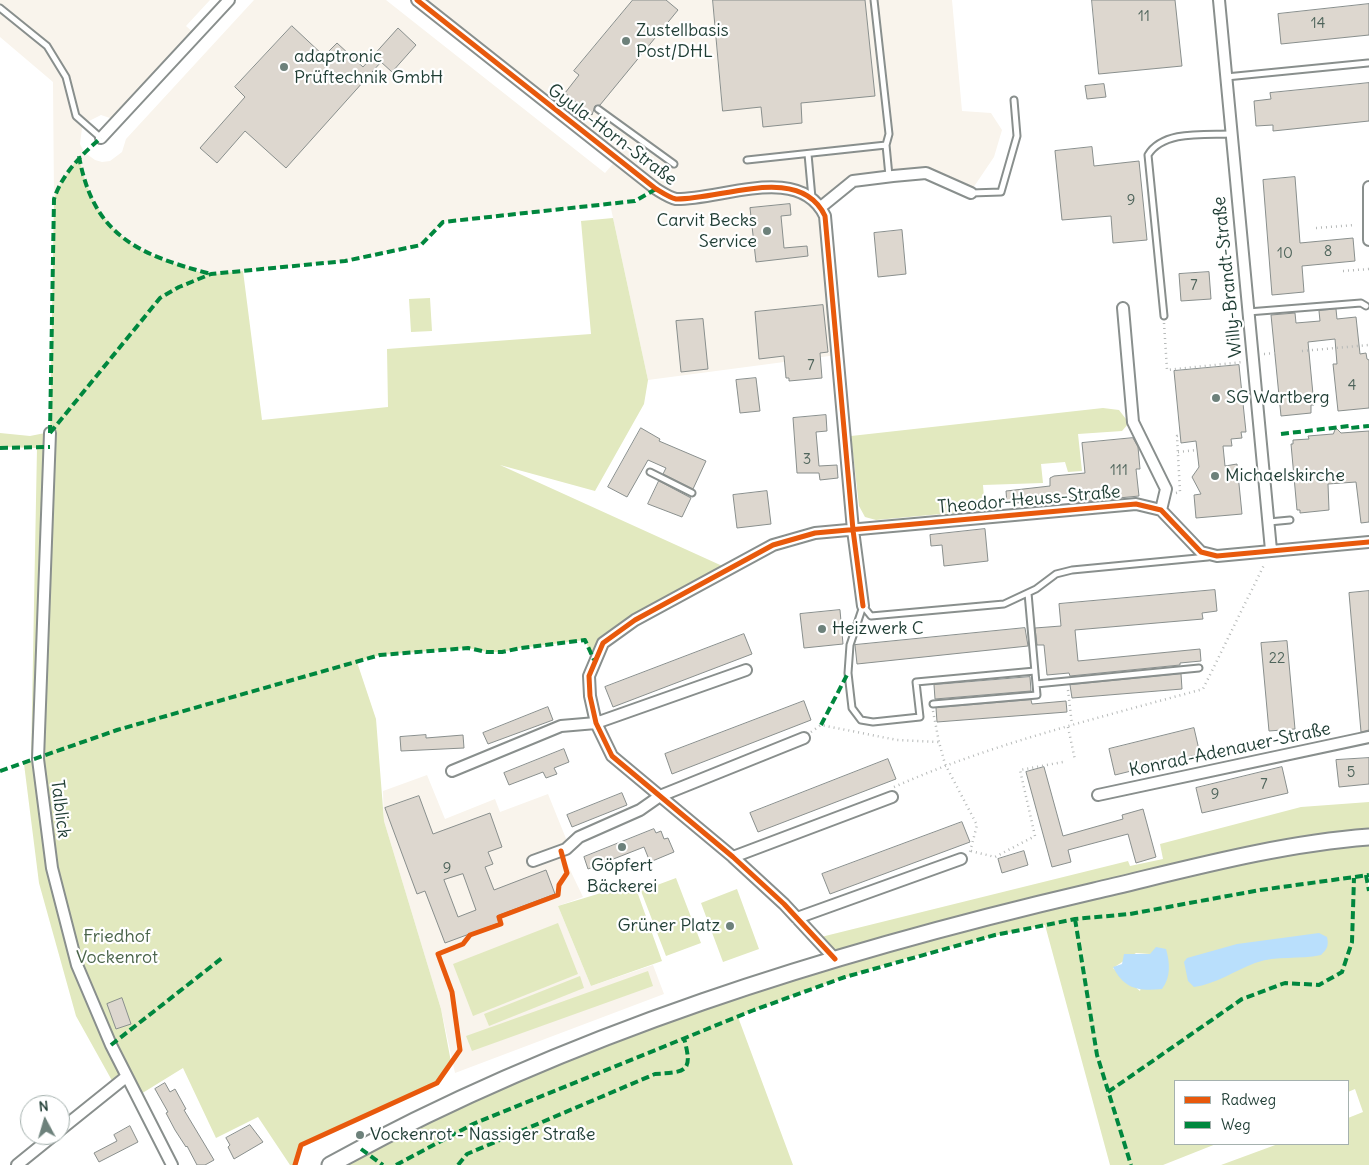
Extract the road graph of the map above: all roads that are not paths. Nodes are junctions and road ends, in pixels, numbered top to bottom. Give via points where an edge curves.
1 (229, 0) edge
2 (417, 0) edge
3 (874, 0) edge
4 (1219, 0) edge
5 (0, 8) edge
6 (1368, 64) dead end
7 (1225, 77) junction
8 (1014, 100) dead end
9 (598, 109) dead end
10 (1230, 134) junction
11 (101, 138) joint
12 (886, 145) junction
13 (808, 154) junction
14 (747, 160) dead end
15 (674, 164) dead end
16 (889, 177) junction
17 (1369, 187) edge
18 (972, 193) joint
19 (812, 199) junction
20 (821, 207) junction
21 (1369, 240) edge
22 (1366, 306) dead end
23 (1123, 308) dead end
24 (1248, 312) junction
25 (1164, 316) road end
26 (50, 433) dead end
27 (650, 472) dead end
28 (692, 493) dead end
29 (1161, 510) junction
30 (1290, 520) dead end
31 (1269, 522) junction
32 (853, 530) junction
33 (1369, 542) edge
34 (1271, 550) junction
35 (1218, 556) junction
36 (1028, 593) junction
37 (863, 606) junction
38 (1198, 668) dead end
39 (746, 670) dead end
40 (1035, 670) junction
41 (1036, 684) junction
42 (933, 704) road end
43 (596, 723) junction
44 (1369, 737) edge
45 (804, 738) road end
46 (452, 770) dead end
47 (1098, 795) dead end
48 (660, 796) junction
49 (890, 798) road end
50 (1369, 837) edge
51 (733, 857) junction
52 (961, 859) road end
53 (533, 862) dead end
54 (797, 918) junction
55 (835, 959) junction
56 (126, 1077) junction
57 (70, 1122) edge
58 (42, 1145) edge
59 (17, 1165) edge
60 (172, 1165) edge
61 (330, 1165) edge

1 - 11 street
2 - 19 street, Gyula-Horn-Straße via 656,189 674,199 777,187 801,191
3 - 12 lane via 890,134
4 - 7 street, Willy-Brandt-Straße
5 - 11 lane via 46,46 66,77 76,116
6 - 7 lane
7 - 10 street, Willy-Brandt-Straße
8 - 18 lane via 1017,136 1001,192
9 - 15 lane
10 - 24 street, Willy-Brandt-Straße
10 - 25 lane via 1164,140 1148,155
12 - 13 lane
12 - 16 lane
13 - 14 lane
13 - 19 lane
16 - 18 street via 926,173
16 - 20 street via 854,181
17 - 21 street
19 - 20 street, Gyula-Horn-Straße
20 - 32 street via 825,216
22 - 24 lane via 1361,302
23 - 29 street via 1133,422 1166,489
24 - 31 street, Willy-Brandt-Straße
26 - 56 street, Talblick via 38,759 40,778 52,868 77,965
27 - 28 lane
29 - 32 street, Theodor-Heuss-Straße via 1136,504
29 - 35 street via 1201,552
30 - 31 lane
31 - 34 street, Willy-Brandt-Straße
32 - 37 street
32 - 43 street, Theodor-Heuss-Straße via 815,533 774,545 635,620 603,643 588,676
33 - 34 street
34 - 35 street
35 - 36 lane via 1072,570 1056,574
36 - 37 lane via 1004,604 871,616
36 - 40 lane
37 - 40 lane via 850,645 848,673 852,708 861,720 873,722 920,717 916,682
38 - 41 lane
39 - 43 street
40 - 41 lane
41 - 42 lane via 1037,695
43 - 46 street via 561,726
43 - 48 street, Theodor-Heuss-Straße via 612,756
44 - 47 street, Konrad-Adenauer-Straße
45 - 48 street
48 - 51 street, Theodor-Heuss-Straße
48 - 53 street via 640,810 579,837 566,849
49 - 51 street
50 - 55 main road via 1305,845 1170,873 990,915
51 - 54 street, Theodor-Heuss-Straße
52 - 54 street
54 - 55 street, Theodor-Heuss-Straße
55 - 61 main road via 726,992 540,1064 401,1128
56 - 57 street
56 - 60 street, Talblick
58 - 59 street

